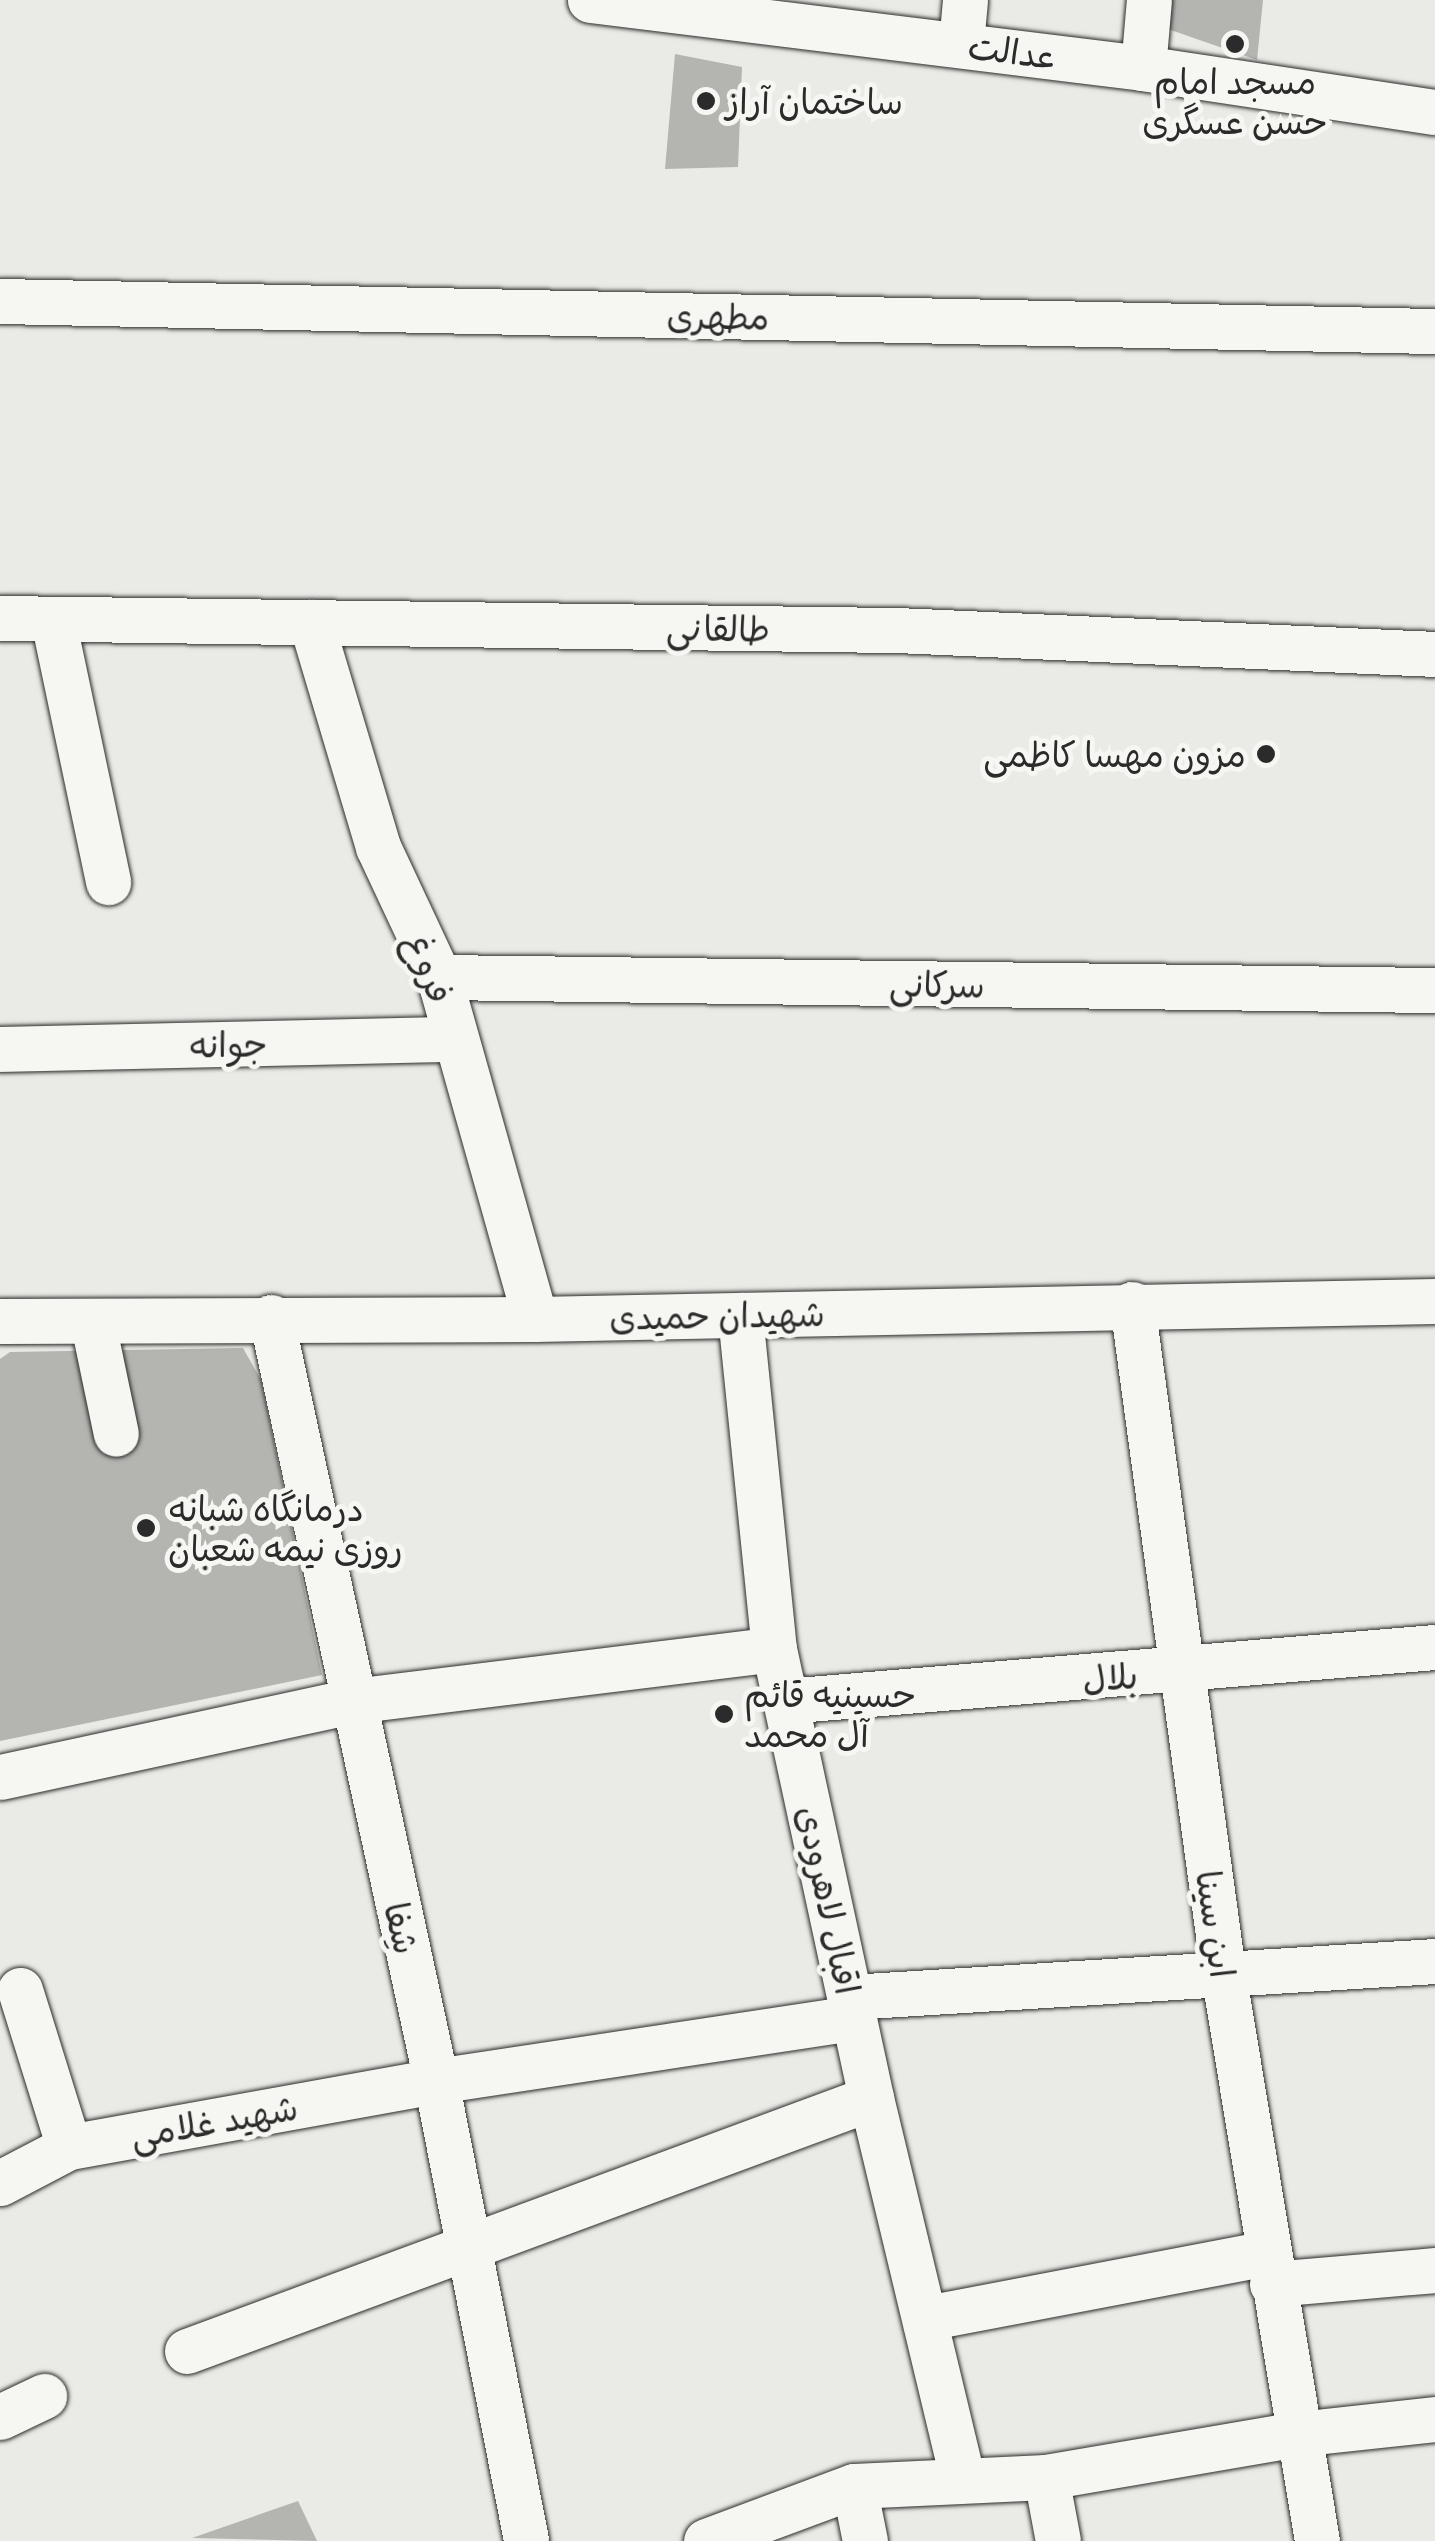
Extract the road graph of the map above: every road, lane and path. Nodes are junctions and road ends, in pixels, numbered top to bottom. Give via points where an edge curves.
1 (590, 0) edge
2 (1149, 0) edge
3 (740, 8) edge
4 (963, 22) edge
5 (1144, 68) junction
6 (1435, 112) edge
7 (0, 301) edge
8 (1435, 331) edge
9 (0, 618) edge
10 (52, 620) junction
11 (311, 622) junction
12 (1435, 654) edge
13 (108, 882) dead end
14 (438, 977) junction
15 (1435, 990) edge
16 (455, 1039) junction
17 (0, 1049) edge
18 (1435, 1301) edge
19 (1132, 1304) junction
20 (740, 1314) junction
21 (271, 1317) junction
22 (535, 1319) junction
23 (0, 1320) edge
24 (93, 1324) junction
25 (116, 1434) dead end
26 (1435, 1647) edge
27 (774, 1650) junction
28 (1181, 1672) junction
29 (352, 1701) junction
30 (785, 1701) junction
31 (0, 1777) edge
32 (1435, 1961) edge
33 (1223, 1972) junction
34 (20, 1990) dead end
35 (852, 2008) junction
36 (436, 2081) junction
37 (870, 2098) junction
38 (70, 2147) junction
39 (0, 2183) edge
40 (468, 2246) junction
41 (1270, 2269) junction
42 (1435, 2270) edge
43 (926, 2318) junction
44 (187, 2352) dead end
45 (44, 2396) dead end
46 (0, 2417) edge
47 (1434, 2419) edge
48 (1297, 2434) junction
49 (1046, 2477) junction
50 (962, 2478) junction
51 (854, 2486) junction
52 (526, 2541) edge
53 (706, 2541) edge
54 (865, 2541) edge
55 (1058, 2541) edge
56 (1317, 2541) edge

1 - 3 street, عدالت
2 - 5 street
3 - 4 street, عدالت
4 - 5 street, عدالت
5 - 6 street, عدالت
7 - 8 street, مطهری
9 - 10 street, طالقانی
10 - 11 street, طالقانی
10 - 13 street
11 - 12 street, طالقانی via 897,630
11 - 14 street, فروغ via 378,847
14 - 15 street, سرکانی
14 - 16 street, فروغ
16 - 17 street, جوانه
16 - 22 street, فروغ
18 - 19 street, شهیدان حمیدی
19 - 20 street, شهیدان حمیدی
19 - 28 street, ابن سینا
20 - 22 street, شهیدان حمیدی
20 - 27 street, اقبال لاهرودی
21 - 22 street, شهیدان حمیدی
21 - 24 street, شهیدان حمیدی
21 - 29 street, شِفا
23 - 24 street, شهیدان حمیدی
24 - 25 street
26 - 28 street, بلال
27 - 29 street
27 - 30 street, اقبال لاهرودی
28 - 30 street, بلال
28 - 33 street, ابن سینا
29 - 31 street
29 - 36 street, شِفا
30 - 35 street, اقبال لاهرودی
32 - 33 street, شهید غلامی
33 - 35 street, شهید غلامی
33 - 41 street, ابن سینا
34 - 38 street
35 - 36 street, شهید غلامی
35 - 37 street, اقبال لاهرودی
36 - 38 street, شهید غلامی
36 - 40 street, شِفا
37 - 40 street
37 - 43 street, اقبال لاهرودی
38 - 39 street, شهید غلامی
40 - 44 street
40 - 52 street, شِفا
41 - 42 street
41 - 43 street
41 - 48 street, ابن سینا
43 - 50 street, اقبال لاهرودی
45 - 46 street
47 - 48 street
48 - 49 street
48 - 56 street, ابن سینا
49 - 50 street
49 - 55 street
50 - 51 street
51 - 53 street
51 - 54 street

